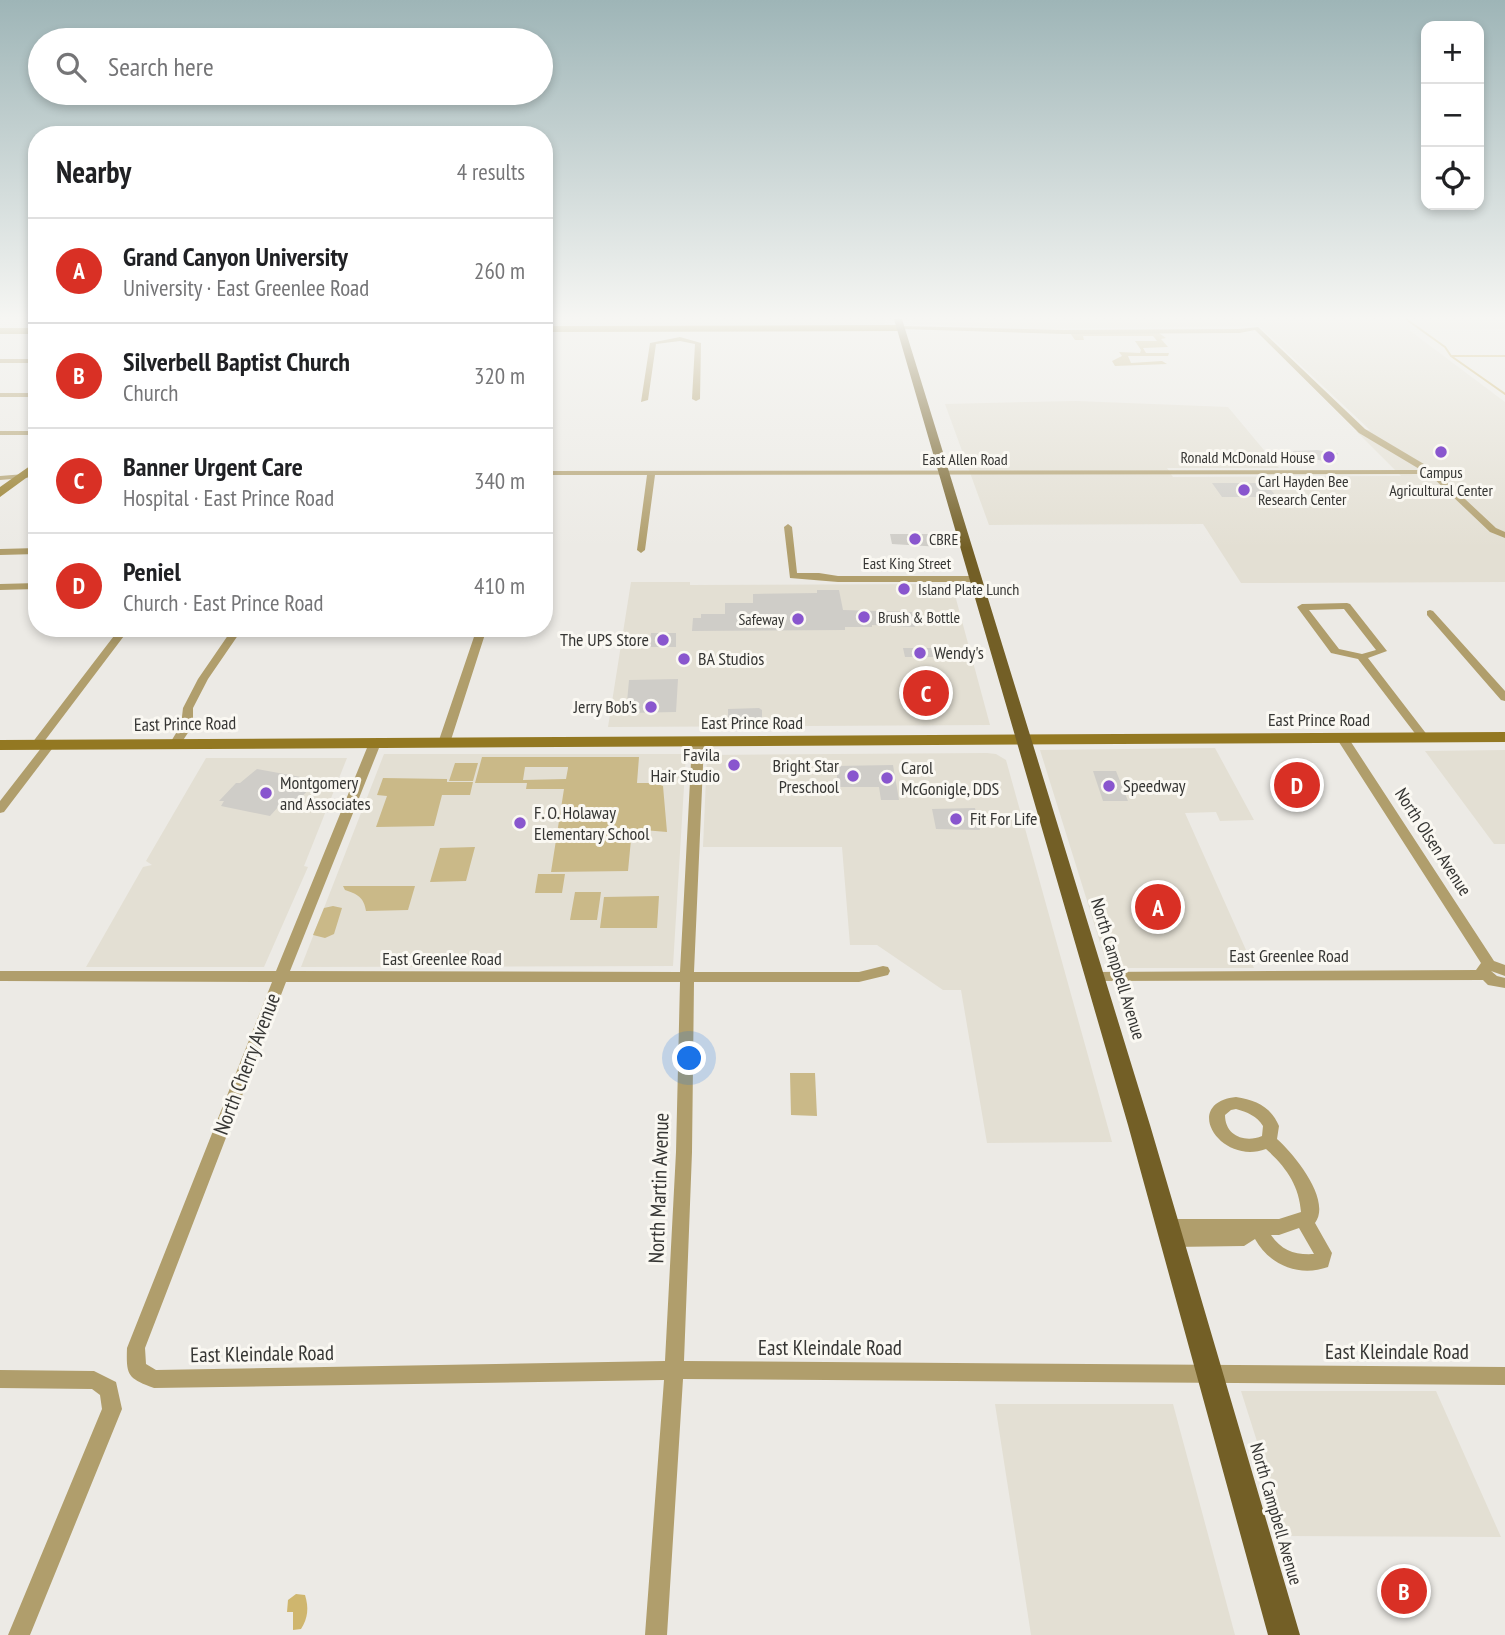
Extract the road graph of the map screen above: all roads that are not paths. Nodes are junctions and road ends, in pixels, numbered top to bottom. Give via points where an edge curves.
1 (645, 395) edge
2 (696, 395) edge
3 (919, 395) edge
4 (1326, 395) edge
5 (696, 399) dead end
6 (644, 400) dead end
7 (0, 433) edge
8 (28, 433) edge
9 (28, 463) edge
10 (944, 468) junction
11 (28, 470) edge
12 (1431, 472) junction
13 (553, 473) edge
14 (651, 473) junction
15 (1001, 473) dead end
16 (1386, 473) joint
17 (19, 476) junction
18 (28, 476) edge
19 (0, 478) edge
20 (0, 493) edge
21 (788, 527) dead end
22 (1505, 535) edge
23 (641, 550) dead end
24 (28, 551) edge
25 (0, 552) edge
26 (977, 579) junction
27 (28, 586) edge
28 (0, 587) edge
29 (1430, 613) dead end
30 (119, 637) edge
31 (232, 637) edge
32 (479, 637) edge
33 (1362, 657) junction
34 (1505, 698) edge
35 (1505, 737) edge
36 (1424, 738) junction
37 (1343, 739) junction
38 (1024, 741) junction
39 (176, 743) junction
40 (376, 743) junction
41 (444, 743) junction
42 (698, 743) junction
43 (43, 745) junction
44 (0, 746) edge
45 (0, 810) edge
46 (1487, 970) junction
47 (883, 971) dead end
48 (0, 976) edge
49 (281, 977) junction
50 (687, 977) junction
51 (1094, 977) junction
52 (1504, 982) edge
53 (1268, 1141) dead end
54 (1304, 1221) junction
55 (1258, 1227) junction
56 (1170, 1233) junction
57 (674, 1370) junction
58 (1211, 1374) junction
59 (1505, 1376) edge
60 (0, 1379) edge
61 (154, 1379) joint
62 (19, 1635) edge
63 (656, 1635) edge
64 (1284, 1635) edge

1 - 6 street
2 - 5 street
3 - 10 main road, North Campbell Avenue
4 - 12 street via 1363,431
7 - 8 street
9 - 17 main road
10 - 14 street, East Allen Road
10 - 15 street
10 - 16 street, East Allen Road
10 - 26 main road, North Campbell Avenue
11 - 17 main road
12 - 16 street
12 - 22 street via 1493,530
13 - 14 street, East Allen Road
14 - 23 street
17 - 18 street
17 - 19 street
17 - 20 main road
21 - 26 street, East King Street via 793,576
24 - 25 street
26 - 38 main road, North Campbell Avenue
27 - 28 street
29 - 34 street
30 - 43 street
31 - 39 street via 203,679
32 - 41 street
33 - 33 street via 1382,651 1347,606 1301,607 1335,651
33 - 36 street
35 - 36 main road, East Prince Road
36 - 37 main road, East Prince Road
37 - 38 main road, East Prince Road
37 - 46 street, North Olsen Avenue
38 - 42 main road, East Prince Road
38 - 51 main road, North Campbell Avenue
39 - 40 main road, East Prince Road
39 - 43 main road, East Prince Road
40 - 41 main road, East Prince Road
40 - 49 street, North Cherry Avenue
41 - 42 main road, East Prince Road
42 - 50 street, North Martin Avenue
43 - 44 main road, East Prince Road
43 - 45 street
46 - 51 street, East Greenlee Road
46 - 52 street
47 - 50 street, East Greenlee Road via 859,977
48 - 49 street, East Greenlee Road
49 - 50 street, East Greenlee Road
49 - 61 street, North Cherry Avenue via 136,1348 136,1369
50 - 57 street, North Martin Avenue
51 - 56 main road, North Campbell Avenue
53 - 54 street via 1291,1161 1310,1196 1310,1217
54 - 55 street
54 - 55 street via 1323,1253 1322,1261 1289,1260 1266,1245
55 - 56 street via 1244,1238
56 - 58 main road, North Campbell Avenue
57 - 58 street, East Kleindale Road
57 - 61 street, East Kleindale Road
57 - 63 street, North Martin Avenue
58 - 59 street, East Kleindale Road
58 - 64 main road, North Campbell Avenue
60 - 62 street via 94,1380 109,1390 112,1409

